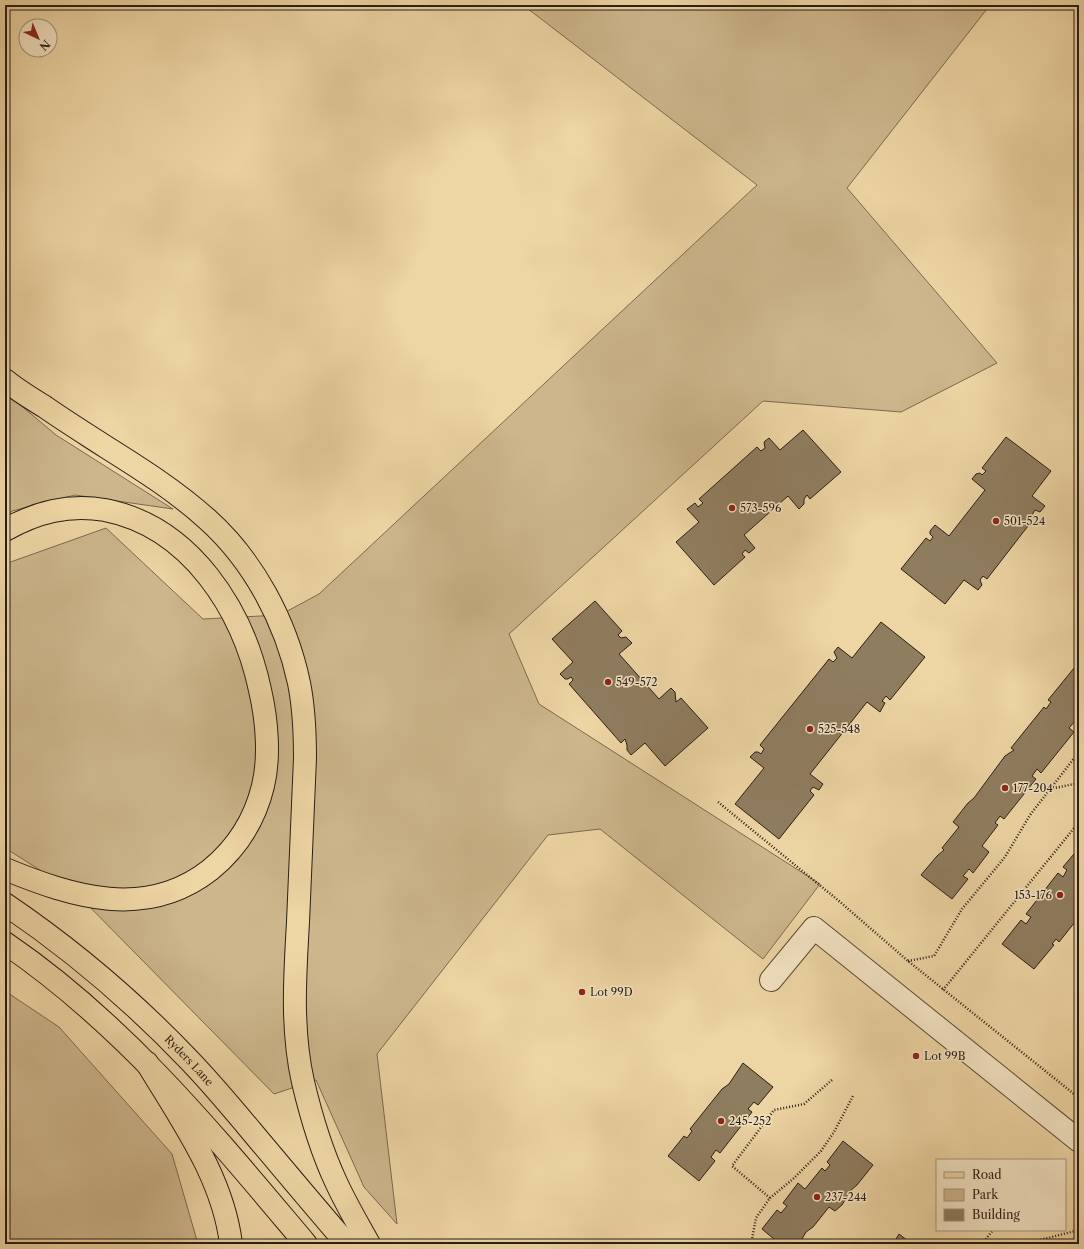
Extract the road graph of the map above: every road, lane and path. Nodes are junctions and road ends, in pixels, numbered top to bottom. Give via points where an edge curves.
1 (5, 380) edge
2 (5, 530) edge
3 (1079, 752) edge
4 (1079, 783) edge
5 (1050, 789) junction
6 (718, 802) dead end
7 (1079, 822) edge
8 (5, 869) edge
9 (5, 904) edge
10 (5, 943) edge
11 (908, 962) junction
12 (771, 980) dead end
13 (943, 990) junction
14 (147, 1063) junction
15 (832, 1080) dead end
16 (852, 1096) dead end
17 (1078, 1096) edge
18 (1079, 1141) edge
19 (770, 1198) junction
20 (1079, 1230) edge
21 (993, 1231) edge
22 (231, 1244) edge
23 (306, 1244) edge
24 (347, 1244) edge
25 (369, 1244) edge
26 (751, 1244) edge
27 (982, 1244) edge
28 (1033, 1244) edge

1 - 25 main road via 153,476 208,519 241,555 255,576 287,640 297,676 305,732 295,980 299,1057 309,1107 325,1156 336,1183
2 - 8 main road via 18,522 56,510 96,509 134,518 180,546 206,574 232,613 243,636 259,685 266,721 267,744 264,784 250,821 230,852 218,864 187,885 145,898 116,900 80,895
3 - 5 path
4 - 5 path
5 - 11 path via 1004,856 962,909 934,956
6 - 11 path via 839,901
7 - 13 path
9 - 24 main road, Ryders Lane via 65,947 162,1032 220,1095
10 - 14 main road via 89,1007
11 - 13 path
12 - 18 lane via 814,928
13 - 17 path
14 - 22 main road via 208,1170 225,1212
14 - 23 main road
15 - 19 path via 804,1104 774,1110 732,1166
16 - 19 path via 821,1151
19 - 26 path via 756,1218
20 - 28 path
21 - 27 path

